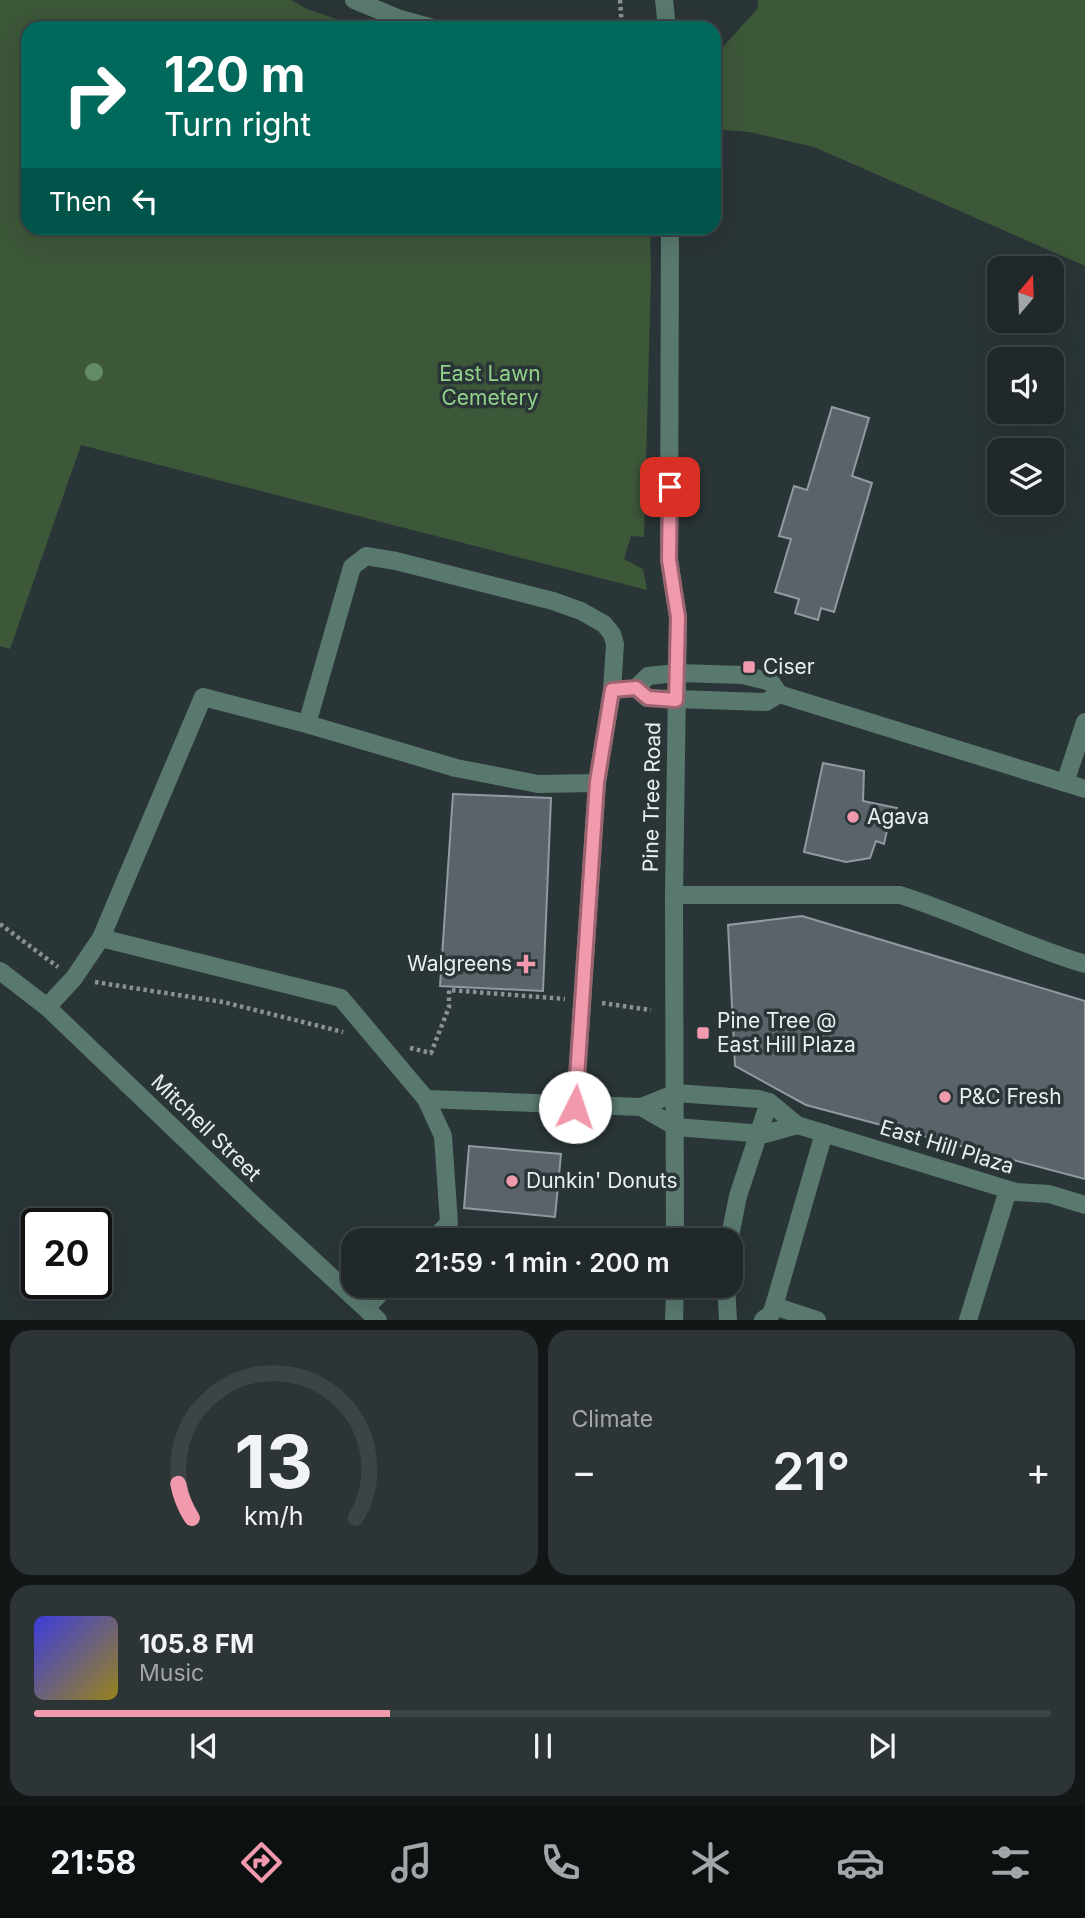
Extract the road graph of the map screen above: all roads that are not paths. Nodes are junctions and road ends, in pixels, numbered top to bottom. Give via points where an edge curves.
1 (354, 0) edge
2 (664, 0) edge
3 (407, 21) edge
4 (666, 21) edge
5 (670, 235) edge
6 (677, 673) junction
7 (636, 688) junction
8 (612, 690) junction
9 (779, 694) junction
10 (676, 700) junction
11 (1085, 722) edge
12 (307, 724) junction
13 (597, 782) junction
14 (1065, 783) junction
15 (1085, 789) edge
16 (674, 895) junction
17 (101, 938) junction
18 (1085, 964) edge
19 (0, 971) edge
20 (47, 1007) junction
21 (676, 1093) junction
22 (426, 1099) junction
23 (769, 1102) junction
24 (575, 1107) junction
25 (641, 1107) junction
26 (797, 1125) junction
27 (676, 1127) junction
28 (759, 1133) junction
29 (824, 1133) junction
30 (1008, 1190) junction
31 (1085, 1205) edge
32 (444, 1228) edge
33 (675, 1228) edge
34 (732, 1228) edge
35 (381, 1298) edge
36 (675, 1298) edge
37 (727, 1298) edge
38 (769, 1313) edge
39 (372, 1314) edge
40 (674, 1320) edge
41 (728, 1320) edge
42 (817, 1320) edge
43 (968, 1320) edge

1 - 3 street
2 - 4 street
5 - 6 street, Pine Tree Road via 669,560 678,617
6 - 7 street via 648,676
6 - 9 street via 752,676 771,682
6 - 10 street, Pine Tree Road
7 - 8 street
7 - 10 street via 648,698
8 - 12 street via 615,644 604,624 594,617 553,601 366,556 352,567
8 - 13 street
9 - 10 street via 766,702
9 - 14 street
10 - 16 street, Pine Tree Road
11 - 14 street
12 - 13 street via 456,768 538,783
12 - 17 street via 203,697
13 - 24 street
14 - 15 street
16 - 18 street via 900,895
16 - 21 street, Pine Tree Road
17 - 20 street
17 - 22 street via 341,998
19 - 20 street, Mitchell Street
20 - 39 street, Mitchell Street
21 - 23 street, East Hill Plaza
21 - 25 street
21 - 27 street, Pine Tree Road
22 - 24 street
22 - 32 street via 443,1136 449,1223
23 - 26 street, East Hill Plaza
23 - 28 street
24 - 25 street
25 - 27 street
26 - 28 street
26 - 29 street, East Hill Plaza
27 - 28 street
27 - 33 street, Pine Tree Road
28 - 34 street
29 - 30 street, East Hill Plaza
29 - 38 street
30 - 31 street, East Hill Plaza via 1049,1194
30 - 43 street
35 - 39 street
36 - 40 street
37 - 41 street
38 - 42 street

